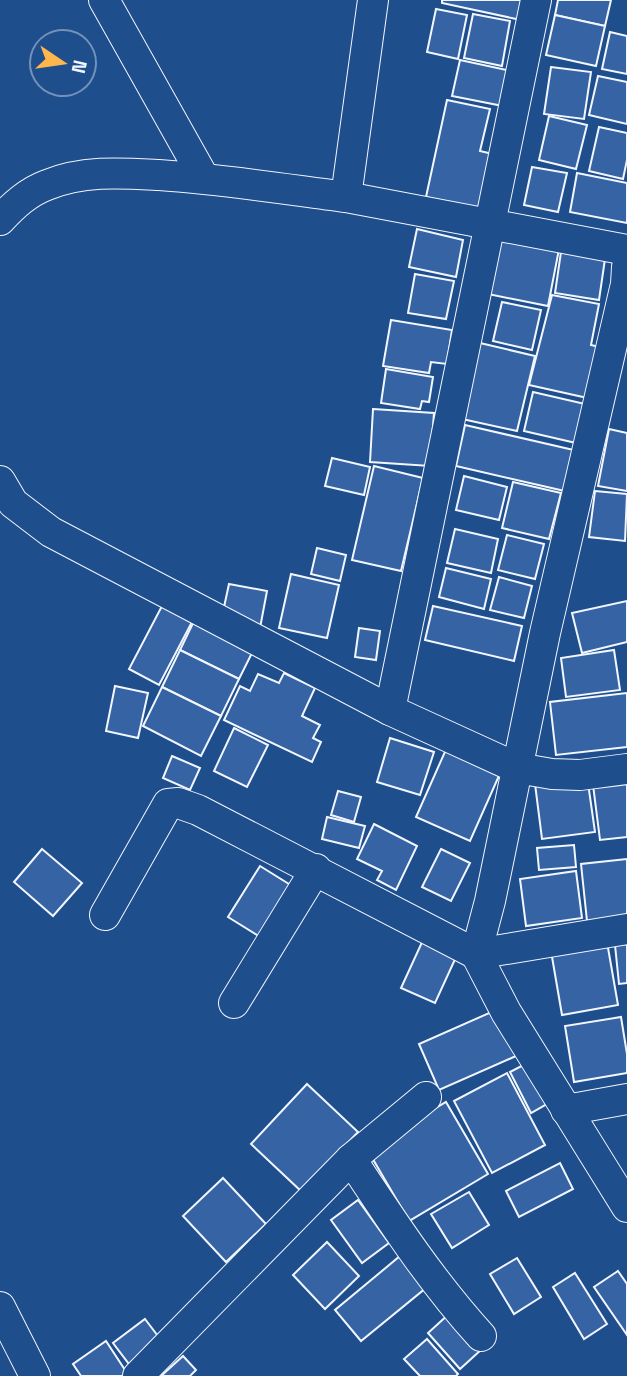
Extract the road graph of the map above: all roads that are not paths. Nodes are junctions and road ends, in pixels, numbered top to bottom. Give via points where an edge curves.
1 (104, 0) edge
2 (373, 0) edge
3 (536, 0) edge
4 (204, 178) junction
5 (346, 197) junction
6 (0, 220) edge
7 (492, 223) junction
8 (627, 250) edge
9 (627, 267) edge
10 (0, 481) edge
11 (390, 710) junction
12 (517, 768) junction
13 (627, 769) edge
14 (316, 869) junction
15 (105, 915) dead end
16 (627, 929) edge
17 (476, 954) junction
18 (234, 1003) dead end
19 (426, 1097) dead end
20 (627, 1099) edge
21 (566, 1110) junction
22 (351, 1159) junction
23 (627, 1207) edge
24 (0, 1307) edge
25 (481, 1336) dead end
26 (35, 1376) edge
27 (138, 1376) edge

1 - 4 street
2 - 5 street
3 - 7 street
4 - 5 street
4 - 6 street via 109,172 67,178 17,202
5 - 7 street
7 - 8 street
7 - 11 street
9 - 12 street
10 - 11 street via 13,503 51,532
11 - 12 street
12 - 13 street via 580,775
12 - 17 street
14 - 15 street via 198,810 168,804
14 - 17 street
14 - 18 street
16 - 17 street
17 - 21 street
19 - 22 street
20 - 21 street
21 - 23 street
22 - 25 street via 423,1266
22 - 27 street
24 - 26 street

